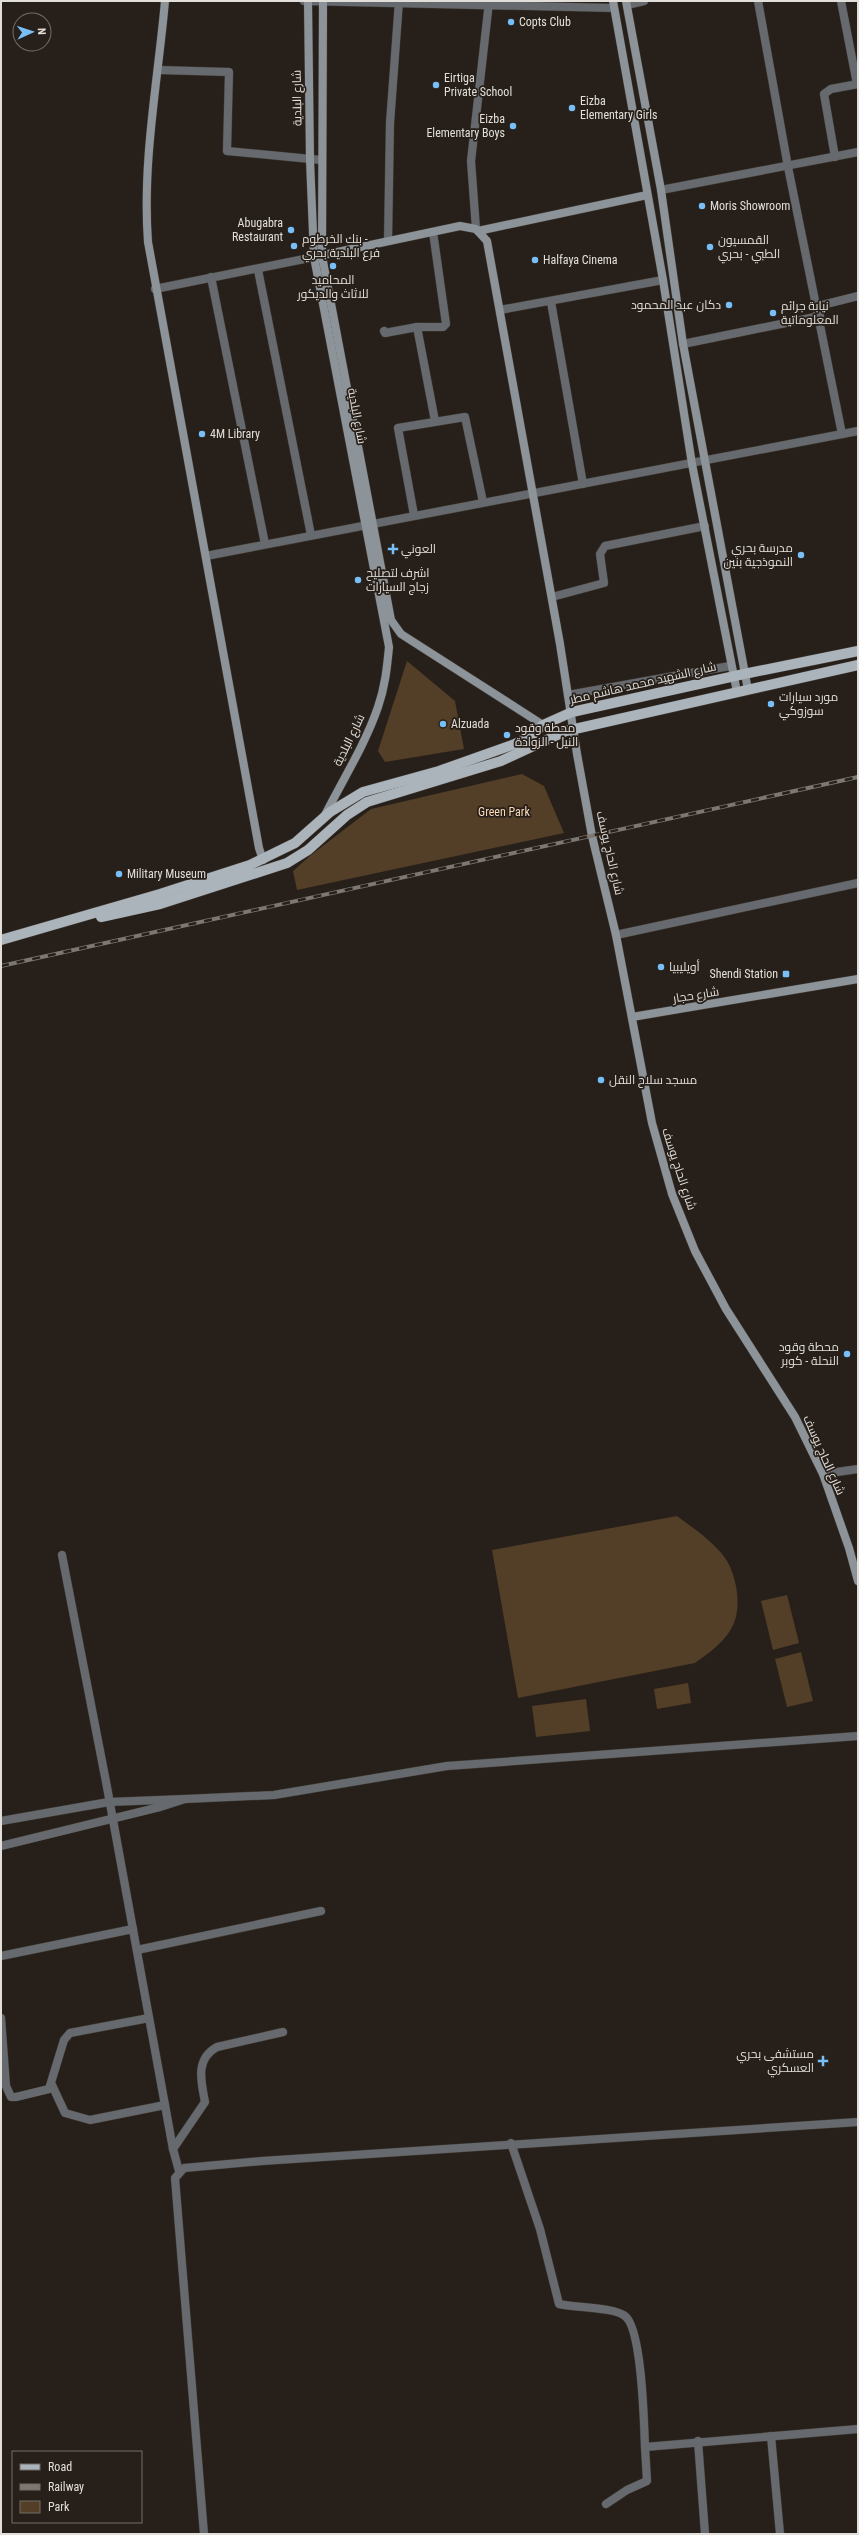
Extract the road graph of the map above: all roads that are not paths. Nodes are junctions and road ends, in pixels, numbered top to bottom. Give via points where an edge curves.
1 (166, 1) edge
2 (304, 1) edge
3 (308, 1) edge
4 (323, 1) edge
5 (644, 1) edge
6 (758, 1) edge
7 (841, 1) edge
8 (399, 2) edge
9 (443, 3) edge
10 (489, 3) edge
11 (626, 3) edge
12 (614, 5) edge
13 (159, 70) junction
14 (857, 84) edge
15 (858, 152) edge
16 (835, 157) junction
17 (310, 160) junction
18 (321, 160) junction
19 (788, 167) junction
20 (661, 190) junction
21 (648, 195) junction
22 (477, 230) junction
23 (433, 232) junction
24 (388, 241) junction
25 (318, 256) junction
26 (258, 270) junction
27 (211, 277) junction
28 (663, 280) junction
29 (155, 288) junction
30 (858, 296) edge
31 (551, 302) junction
32 (818, 306) junction
33 (500, 310) junction
34 (820, 316) junction
35 (417, 327) junction
36 (384, 331) dead end
37 (683, 344) junction
38 (435, 421) junction
39 (858, 431) edge
40 (842, 434) junction
41 (705, 461) junction
42 (692, 464) junction
43 (583, 484) junction
44 (533, 492) junction
45 (483, 502) junction
46 (414, 515) junction
47 (368, 524) junction
48 (704, 526) junction
49 (311, 535) junction
50 (264, 544) junction
51 (206, 556) junction
52 (552, 597) junction
53 (858, 652) edge
54 (858, 665) edge
55 (731, 671) junction
56 (744, 674) junction
57 (748, 690) junction
58 (736, 692) junction
59 (568, 694) junction
60 (572, 712) junction
61 (543, 725) junction
62 (574, 729) junction
63 (322, 820) junction
64 (263, 860) junction
65 (858, 883) edge
66 (616, 935) junction
67 (1, 940) edge
68 (1, 947) edge
69 (858, 979) edge
70 (632, 1018) junction
71 (858, 1469) edge
72 (823, 1474) junction
73 (62, 1555) dead end
74 (858, 1581) edge
75 (858, 1736) edge
76 (185, 1799) junction
77 (109, 1802) junction
78 (112, 1818) junction
79 (1, 1821) edge
80 (1, 1846) edge
81 (321, 1911) dead end
82 (133, 1929) junction
83 (137, 1950) junction
84 (1, 1956) edge
85 (1, 2018) edge
86 (149, 2018) junction
87 (283, 2032) dead end
88 (52, 2085) junction
89 (165, 2105) junction
90 (858, 2122) edge
91 (511, 2143) junction
92 (173, 2149) junction
93 (179, 2171) junction
94 (858, 2429) edge
95 (771, 2436) junction
96 (698, 2441) junction
97 (645, 2447) junction
98 (606, 2504) dead end
99 (204, 2534) edge
100 (705, 2534) edge
101 (780, 2534) edge

1 - 13 main road
2 - 3 street
3 - 4 street
3 - 17 main road, شارع البلدية
4 - 8 street
4 - 18 main road, شارع البلدية
5 - 11 street
6 - 19 street
7 - 14 street
8 - 9 street
8 - 24 street via 390,123
9 - 10 street
10 - 12 street
10 - 22 street via 472,161
11 - 20 main road
12 - 21 main road
13 - 17 street via 229,72 227,151
13 - 29 main road via 146,207
14 - 16 street via 831,89 824,94
15 - 16 street
16 - 19 street
17 - 18 street
17 - 25 main road, شارع البلدية
18 - 25 main road, شارع البلدية
19 - 20 street
19 - 32 street
20 - 37 main road
21 - 22 main road
21 - 28 main road
22 - 23 main road via 460,226
22 - 33 main road, شارع الحاج يوسف via 484,235 489,248
23 - 24 main road
23 - 35 street via 446,324 443,327
24 - 25 main road
25 - 26 street
25 - 47 main road, شارع البلدية
26 - 27 street
26 - 49 street
27 - 29 street
27 - 50 street
28 - 31 street
28 - 42 main road
29 - 51 main road
30 - 32 street
31 - 33 street
31 - 43 street
32 - 34 street
33 - 44 main road, شارع الحاج يوسف
34 - 37 street
34 - 40 street
35 - 36 street via 385,333
35 - 38 street
37 - 41 main road
38 - 45 street via 465,417
38 - 46 street via 397,429
39 - 40 street
40 - 41 street
41 - 42 street
41 - 56 main road
42 - 43 street
42 - 48 main road
43 - 44 street
44 - 45 street
44 - 52 main road, شارع الحاج يوسف
45 - 46 street
46 - 47 street
47 - 49 street
47 - 61 main road, شارع البلدية via 391,620 401,634
47 - 63 main road, شارع البلدية via 389,647 386,679 370,728
48 - 52 street via 605,546 600,554 604,583
48 - 55 main road
49 - 50 street
50 - 51 street
51 - 64 main road
52 - 59 main road, شارع الحاج يوسف
53 - 56 main road, شارع الشهيد محمد هاشم مطر
54 - 57 main road
55 - 56 main road, شارع الشهيد محمد هاشم مطر
55 - 58 main road
55 - 59 street
55 - 60 main road, شارع الشهيد محمد هاشم مطر
56 - 57 main road
57 - 58 main road
58 - 62 main road
59 - 60 main road, شارع الحاج يوسف
60 - 61 main road, شارع الشهيد محمد هاشم مطر
60 - 62 main road, شارع الحاج يوسف
61 - 63 main road, شارع الشهيد محمد هاشم مطر via 532,735 515,744 459,764 363,792 330,812
62 - 66 main road, شارع الحاج يوسف via 592,836
62 - 68 main road via 501,761 367,802 346,814 308,850 287,863 160,904 97,918
63 - 64 main road, شارع الشهيد محمد هاشم مطر via 303,838
64 - 67 main road, شارع الشهيد محمد هاشم مطر via 160,894
65 - 66 street
66 - 70 main road, شارع الحاج يوسف
69 - 70 main road, شارع حجار
70 - 72 main road, شارع الحاج يوسف via 652,1123 672,1194 695,1251 726,1309 795,1417
71 - 72 street
72 - 74 main road, شارع الحاج يوسف
73 - 77 street
75 - 76 street via 447,1766 274,1795
76 - 77 street
76 - 78 street via 160,1808
77 - 78 street
77 - 79 street
78 - 80 street
78 - 82 street
81 - 83 street
82 - 83 street
82 - 84 street
83 - 86 street
85 - 88 street via 7,2093 10,2097 46,2091
86 - 88 street via 70,2033 64,2040
86 - 89 street
87 - 92 street via 217,2046 209,2051 200,2073 205,2102
88 - 89 street via 65,2113 86,2120
89 - 92 street
90 - 91 street
91 - 93 street via 230,2164 184,2168
91 - 97 street via 540,2229 560,2304 613,2310 626,2316 633,2329 638,2348
92 - 93 street
93 - 99 street via 175,2178
94 - 95 street
95 - 96 street
95 - 101 street
96 - 97 street
96 - 100 street
97 - 98 street via 647,2481

